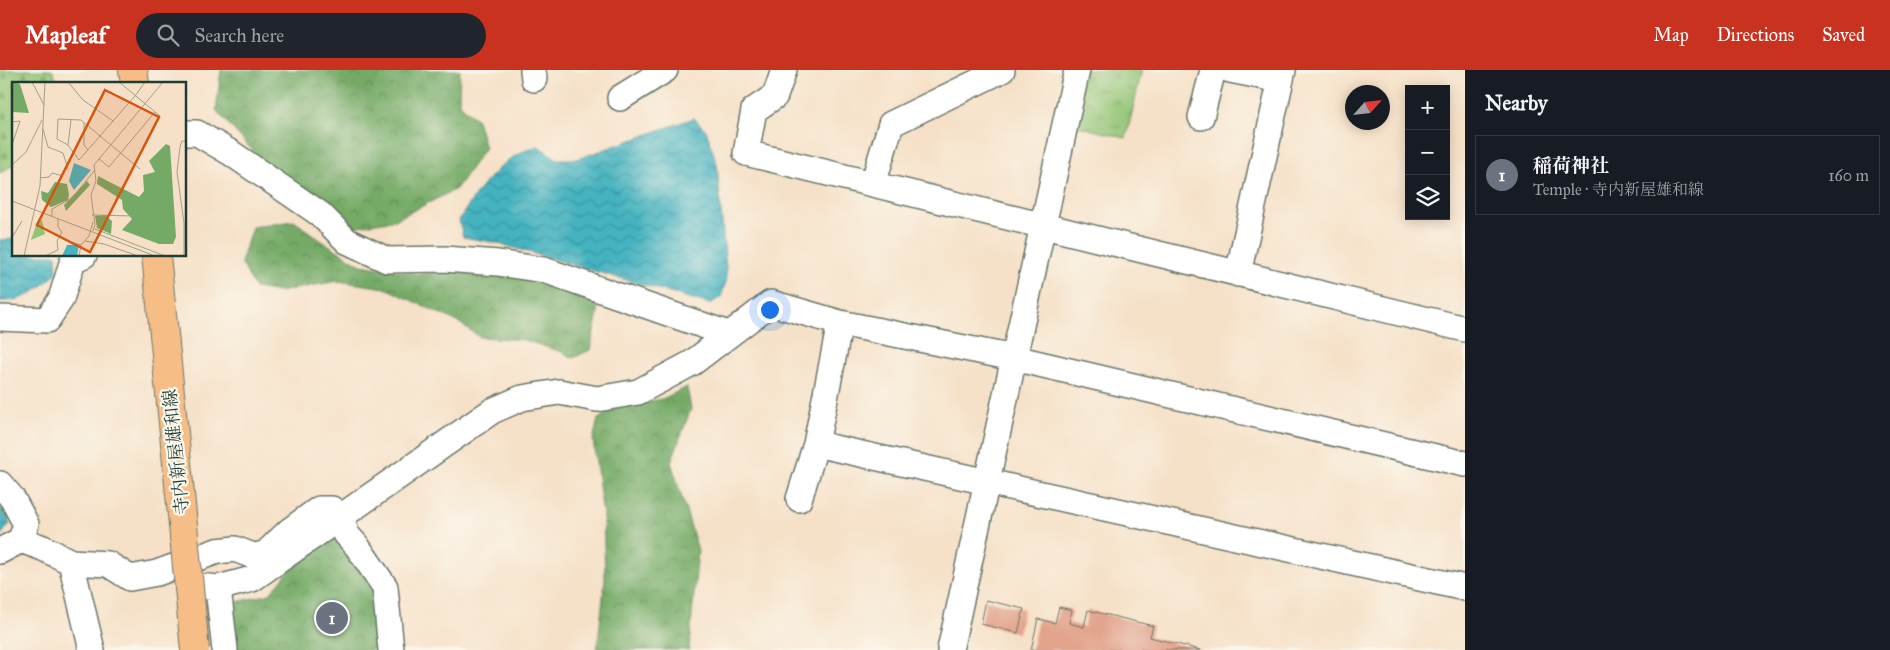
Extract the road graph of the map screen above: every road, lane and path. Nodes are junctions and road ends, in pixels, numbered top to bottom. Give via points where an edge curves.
1 (665, 70) edge
2 (784, 70) edge
3 (1002, 70) edge
4 (1078, 70) edge
5 (1213, 70) edge
6 (1230, 70) edge
7 (1282, 75) edge
8 (620, 98) dead end
9 (1201, 116) dead end
10 (186, 133) edge
11 (873, 184) junction
12 (1042, 226) junction
13 (82, 256) edge
14 (156, 256) edge
15 (1238, 274) junction
16 (0, 318) edge
17 (840, 322) junction
18 (1465, 329) edge
19 (728, 334) junction
20 (1014, 358) junction
21 (816, 444) junction
22 (1465, 464) edge
23 (987, 482) junction
24 (0, 484) edge
25 (800, 499) dead end
26 (342, 517) junction
27 (11, 546) edge
28 (71, 562) junction
29 (189, 585) junction
30 (218, 588) junction
31 (1465, 588) edge
32 (92, 650) edge
33 (195, 650) edge
34 (225, 650) edge
35 (391, 650) edge
36 (950, 650) edge

1 - 8 street
2 - 11 street via 775,96 754,110 746,153
3 - 11 street via 891,124
4 - 12 street
5 - 9 street
6 - 7 street
7 - 15 street
10 - 19 street via 197,133 231,153 320,214 348,241 387,260 444,259 544,270
11 - 12 street
12 - 15 street
12 - 20 street
13 - 16 street via 73,260 61,300 46,320
14 - 29 main road, 寺内新屋雄和線, bridge
15 - 18 street
17 - 19 street via 771,303
17 - 20 street
17 - 21 street
19 - 26 street via 692,362 638,392 597,399 559,392 522,398 492,411
20 - 22 street
20 - 23 street
21 - 23 street
21 - 25 street
23 - 31 street
23 - 36 street
24 - 27 street via 26,524
26 - 28 street via 332,509 319,509 265,554 252,556 235,549 217,550 157,572 130,578 108,564
26 - 30 street via 252,578
26 - 35 street via 346,534 385,587
27 - 28 street via 43,548
28 - 32 street
29 - 30 street
29 - 33 main road, 寺内新屋雄和線, bridge
30 - 34 street

